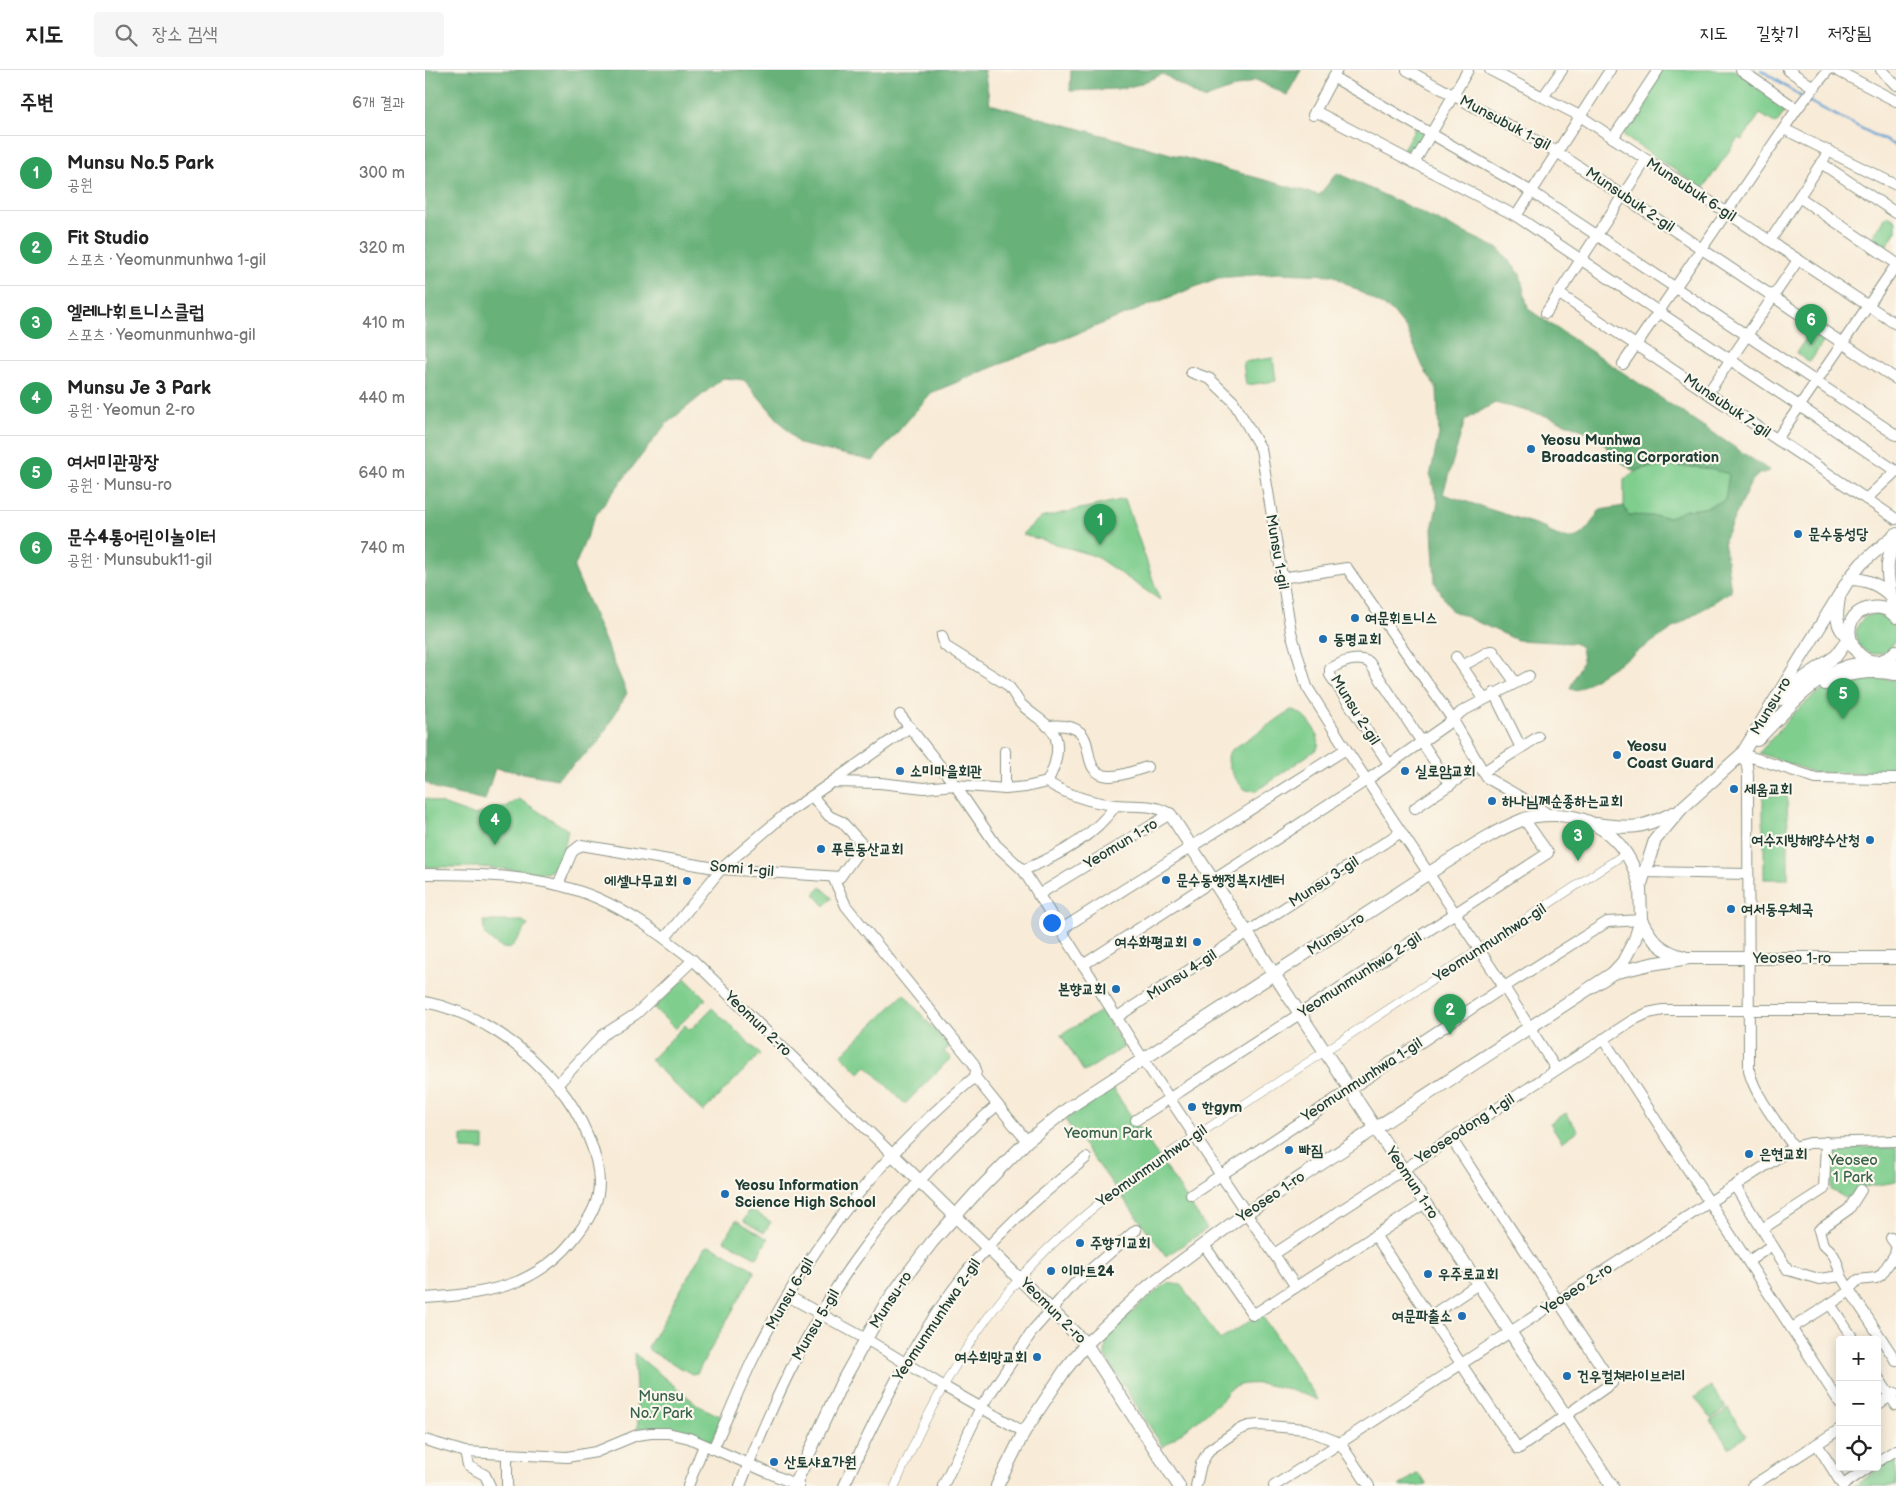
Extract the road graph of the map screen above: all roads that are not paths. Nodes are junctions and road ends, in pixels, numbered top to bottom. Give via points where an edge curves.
1 (1407, 70) edge
2 (1468, 70) edge
3 (1490, 70) edge
4 (1562, 70) edge
5 (1610, 70) edge
6 (1658, 70) edge
7 (1741, 70) edge
8 (1788, 70) edge
9 (1828, 70) edge
10 (1836, 70) edge
11 (1881, 70) edge
12 (1335, 73) edge
13 (1896, 85) edge
14 (1812, 89) junction
15 (1453, 95) junction
16 (1543, 98) junction
17 (1896, 101) edge
18 (1797, 109) junction
19 (1580, 116) junction
20 (1784, 128) junction
21 (1431, 134) junction
22 (1613, 138) junction
23 (1829, 151) junction
24 (1557, 152) junction
25 (1645, 160) junction
26 (1414, 163) junction
27 (1821, 163) junction
28 (1896, 185) edge
29 (1532, 192) junction
30 (1622, 195) junction
31 (1799, 197) junction
32 (1727, 213) junction
33 (1896, 213) edge
34 (1516, 216) junction
35 (1597, 235) junction
36 (1770, 241) junction
37 (1702, 249) junction
38 (1581, 260) junction
39 (1798, 260) junction
40 (1896, 264) edge
41 (1676, 287) junction
42 (1559, 293) junction
43 (1774, 296) junction
44 (1868, 306) junction
45 (1659, 312) junction
46 (1546, 313) dead end
47 (1896, 324) edge
48 (1747, 335) junction
49 (1843, 343) junction
50 (1636, 345) junction
51 (1730, 360) junction
52 (1623, 364) dead end
53 (1191, 372) dead end
54 (1896, 379) edge
55 (1816, 382) junction
56 (1708, 393) junction
57 (1799, 406) junction
58 (1896, 435) edge
59 (1777, 439) junction
60 (1896, 471) edge
61 (1866, 499) junction
62 (1896, 519) edge
63 (1895, 542) edge
64 (1874, 552) junction
65 (1896, 574) edge
66 (1281, 578) junction
67 (1843, 587) junction
68 (1889, 590) junction
69 (1895, 615) edge
70 (942, 636) dead end
71 (1849, 638) junction
72 (1896, 651) edge
73 (1879, 661) junction
74 (1896, 665) edge
75 (1896, 674) edge
76 (1529, 676) dead end
77 (1515, 682) junction
78 (1494, 693) junction
79 (1483, 699) junction
80 (1768, 712) junction
81 (900, 715) dead end
82 (1453, 720) junction
83 (1772, 725) junction
84 (1047, 726) junction
85 (910, 727) junction
86 (1538, 737) dead end
87 (1421, 742) junction
88 (1521, 748) junction
89 (1346, 749) junction
90 (1005, 750) dead end
91 (1742, 754) junction
92 (1389, 764) junction
93 (1147, 767) dead end
94 (1481, 769) junction
95 (1896, 779) edge
96 (1367, 780) junction
97 (832, 782) junction
98 (1047, 782) junction
99 (1450, 785) junction
100 (955, 786) junction
101 (1005, 789) junction
102 (812, 796) junction
103 (1116, 805) junction
104 (1415, 808) dead end
105 (1682, 808) junction
106 (1170, 814) junction
107 (1549, 815) junction
108 (1524, 819) junction
109 (1593, 824) junction
110 (1401, 832) junction
111 (1192, 846) junction
112 (1625, 853) junction
113 (721, 869) junction
114 (1023, 870) junction
115 (1644, 872) junction
116 (1429, 873) junction
117 (425, 874) edge
118 (1748, 874) junction
119 (833, 877) junction
120 (1214, 880) junction
121 (558, 885) junction
122 (1640, 887) junction
123 (1038, 895) junction
124 (1455, 914) junction
125 (1641, 920) junction
126 (1061, 930) junction
127 (1247, 932) junction
128 (665, 938) junction
129 (1479, 950) junction
130 (1689, 958) junction
131 (1748, 958) junction
132 (1896, 958) edge
133 (693, 960) junction
134 (1083, 965) junction
135 (1613, 973) junction
136 (1274, 974) junction
137 (1504, 987) junction
138 (425, 1002) edge
139 (1748, 1010) junction
140 (1896, 1010) edge
141 (1300, 1014) junction
142 (1117, 1017) junction
143 (1529, 1028) junction
144 (1603, 1039) junction
145 (1325, 1052) junction
146 (1143, 1059) junction
147 (1556, 1070) junction
148 (975, 1077) junction
149 (557, 1085) junction
150 (1350, 1088) junction
151 (1169, 1098) junction
152 (997, 1104) junction
153 (1137, 1120) dead end
154 (1376, 1128) junction
155 (1195, 1136) junction
156 (1451, 1138) junction
157 (1027, 1141) junction
158 (1826, 1142) junction
159 (1896, 1142) edge
160 (1794, 1147) junction
161 (892, 1154) junction
162 (1086, 1158) dead end
163 (1402, 1169) junction
164 (1220, 1174) junction
165 (920, 1181) junction
166 (1735, 1186) junction
167 (1861, 1190) dead end
168 (1191, 1195) dead end
169 (1425, 1203) junction
170 (1710, 1203) junction
171 (1247, 1213) junction
172 (955, 1216) junction
173 (1762, 1229) junction
174 (1136, 1230) dead end
175 (1375, 1235) junction
176 (1894, 1244) edge
177 (1204, 1245) junction
178 (1772, 1245) junction
179 (988, 1248) junction
180 (1274, 1254) junction
181 (1749, 1261) junction
182 (1841, 1276) junction
183 (1019, 1278) junction
184 (1478, 1284) junction
185 (1296, 1287) junction
186 (1850, 1290) junction
187 (788, 1296) junction
188 (425, 1298) edge
189 (1558, 1302) junction
190 (1830, 1304) junction
191 (1051, 1309) junction
192 (820, 1315) junction
193 (1429, 1317) junction
194 (1792, 1328) junction
195 (1511, 1332) junction
196 (1851, 1336) edge
197 (866, 1339) junction
198 (1086, 1344) junction
199 (1895, 1356) edge
200 (905, 1363) junction
201 (1461, 1364) junction
202 (1881, 1381) edge
203 (943, 1386) junction
204 (1836, 1397) edge
205 (1894, 1398) edge
206 (1881, 1403) edge
207 (981, 1407) junction
208 (1565, 1416) junction
209 (1024, 1432) junction
210 (1836, 1432) edge
211 (425, 1440) edge
212 (1340, 1443) junction
213 (1817, 1444) junction
214 (709, 1447) junction
215 (1896, 1450) edge
216 (465, 1452) junction
217 (507, 1454) junction
218 (1881, 1459) edge
219 (748, 1465) junction
220 (1863, 1471) edge
221 (796, 1485) edge
222 (1843, 1485) edge
223 (490, 1486) edge
224 (507, 1486) edge
225 (689, 1486) edge
226 (739, 1486) edge
227 (844, 1486) edge
228 (895, 1486) edge
229 (943, 1486) edge
230 (997, 1486) edge
231 (1179, 1486) edge
232 (1195, 1486) edge
233 (1274, 1486) edge
234 (1369, 1486) edge
235 (1612, 1486) edge
236 (1752, 1486) edge

1 - 15 street, Munsubuk 1-gil
2 - 15 street
3 - 16 street, Munsubuk 6-gil
4 - 16 street
5 - 19 street, Munsubuk 1-gil
6 - 22 street
7 - 18 street
8 - 14 street
9 - 14 street
10 - 17 street
11 - 13 street
12 - 21 street
12 - 26 street via 1314,113
14 - 18 street
15 - 21 street
15 - 24 street, Munsubuk 1-gil
16 - 19 street, Munsubuk 6-gil
18 - 20 street
19 - 22 street, Munsubuk 6-gil
19 - 24 street, Munsubuk 1-gil
20 - 23 street
20 - 32 street
21 - 26 street
21 - 29 street
22 - 25 street, Munsubuk 6-gil
23 - 27 street
23 - 28 street
24 - 29 street, Munsubuk 1-gil
24 - 30 street, Munsubuk 2-gil
25 - 30 street
25 - 32 street, Munsubuk 6-gil
26 - 34 street
27 - 31 street
27 - 33 street
29 - 34 street, Munsubuk 1-gil
29 - 35 street
30 - 35 street
30 - 37 street, Munsubuk 2-gil
31 - 36 street
31 - 40 street
32 - 36 street, Munsubuk 6-gil
32 - 37 street
34 - 38 street
35 - 38 street
35 - 41 street
36 - 39 street, Munsubuk 6-gil
37 - 41 street
37 - 43 street, Munsubuk 2-gil
38 - 42 street
38 - 45 street
39 - 43 street
39 - 44 street, Munsubuk 6-gil
40 - 44 street
41 - 45 street
41 - 48 street
42 - 46 street
42 - 50 street, Munsubuk 7-gil
43 - 48 street
43 - 49 street, Munsubuk 2-gil
44 - 47 street, Munsubuk 6-gil
44 - 49 street
45 - 50 street
45 - 51 street
48 - 51 street
48 - 55 street
49 - 54 street, Munsubuk 2-gil
49 - 55 street
50 - 52 street
50 - 56 street, Munsubuk 7-gil
51 - 56 street
51 - 57 street
53 - 66 street, Munsu 1-gil via 1210,379 1233,401 1261,449
55 - 57 street
55 - 58 street
56 - 59 street, Munsubuk 7-gil
57 - 59 street
57 - 60 street
59 - 61 street, Munsubuk 7-gil
60 - 61 street
61 - 62 street, Munsubuk 7-gil
63 - 64 street, Munsu-ro
63 - 65 street
63 - 68 street via 1889,556
64 - 67 street, Munsu-ro
64 - 68 street
66 - 82 street via 1347,568
66 - 89 street, Munsu 1-gil via 1302,674 1315,702
67 - 68 street via 1859,579
67 - 71 street via 1837,620 1841,632
67 - 80 street, Munsu-ro
68 - 69 street
69 - 71 street via 1878,608 1863,611 1852,623
70 - 84 street via 945,646 1006,684 1021,704
71 - 73 street via 1863,657
71 - 80 street via 1836,656 1801,680
72 - 73 street
73 - 74 street
73 - 83 street via 1838,668 1819,679
75 - 83 street via 1862,673 1829,682
76 - 77 street
77 - 78 street
77 - 79 street via 1493,651 1459,662
78 - 79 street
78 - 88 street
79 - 82 street
80 - 91 street, Munsu-ro
81 - 85 street
82 - 87 street
82 - 94 street
83 - 91 street
84 - 93 street via 1063,725 1080,732 1087,742 1089,761 1103,775 1113,776
84 - 98 street via 1054,734 1056,747 1055,762
85 - 97 street
85 - 100 street
86 - 88 street
87 - 92 street
87 - 92 street, Munsu 2-gil via 1367,661 1347,661 1331,669 1330,675
87 - 99 street, Munsu 2-gil
88 - 94 street
89 - 96 street, Munsu 1-gil
89 - 111 street
90 - 101 street
91 - 95 street via 1816,778
91 - 105 street, Munsu-ro
91 - 118 street via 1748,770
92 - 96 street
94 - 99 street
94 - 107 street via 1495,784
96 - 110 street, Munsu 1-gil
96 - 120 street
97 - 100 street via 924,788
97 - 102 street
98 - 101 street
98 - 103 street via 1073,796
99 - 104 street
100 - 101 street
100 - 114 street via 996,846
102 - 113 street via 783,816
102 - 119 street via 829,816 842,822 863,845 840,877
103 - 106 street via 1157,807
103 - 114 street via 1089,834 1052,858
105 - 109 street via 1641,826
105 - 115 street via 1655,840
106 - 111 street, Yeomun 1-ro
106 - 123 street, Yeomun 1-ro
107 - 108 street, Munsu-ro
107 - 109 street, Munsu-ro via 1581,818
108 - 116 street, Munsu-ro
108 - 124 street, Yeomunmunhwa 2-gil via 1548,853
109 - 112 street, Munsu-ro via 1612,837
110 - 116 street, Munsu 1-gil
110 - 127 street, Munsu 3-gil
111 - 120 street, Yeomun 1-ro
111 - 126 street
112 - 122 street, Munsu-ro via 1634,867
112 - 129 street, Yeomunmunhwa-gil
113 - 119 street, Somi 1-gil
113 - 121 street, Somi 1-gil via 581,845 572,852
113 - 128 street
114 - 123 street
115 - 118 street
115 - 122 street
116 - 124 street, Munsu 1-gil
116 - 136 street, Munsu-ro
117 - 121 street, Yeomun 2-ro via 505,876
118 - 131 street
119 - 148 street via 846,906 974,1064
120 - 127 street, Yeomun 1-ro
120 - 134 street
121 - 128 street, Yeomun 2-ro via 611,905
122 - 125 street
123 - 126 street
124 - 129 street, Munsu 1-gil
124 - 141 street, Yeomunmunhwa 2-gil
125 - 130 street via 1660,946
125 - 135 street, Yeoseo 1-ro via 1629,953
125 - 137 street, Yeomunmunhwa 1-gil via 1607,922
126 - 134 street
127 - 136 street, Yeomun 1-ro
127 - 142 street, Munsu 4-gil
128 - 133 street, Yeomun 2-ro
129 - 137 street, Munsu 1-gil
129 - 145 street, Yeomunmunhwa-gil
130 - 131 street, Yeoseo 1-ro
130 - 135 street
131 - 132 street, Yeoseo 1-ro
131 - 139 street
133 - 149 street via 637,1014 603,1035
133 - 161 street, Yeomun 2-ro
134 - 142 street
135 - 143 street, Yeoseo 1-ro
136 - 141 street, Yeomun 1-ro
136 - 146 street, Munsu-ro
137 - 143 street, Munsu 1-gil
137 - 150 street, Yeomunmunhwa 1-gil
138 - 149 street via 454,1010 495,1031 544,1070
139 - 140 street, Yeoseodong 1-gil
139 - 144 street, Yeoseodong 1-gil via 1663,1010 1647,1013
139 - 160 street via 1751,1078
141 - 145 street, Yeomun 1-ro
141 - 151 street, Yeomunmunhwa 2-gil
142 - 146 street
143 - 147 street
143 - 154 street, Yeoseo 1-ro
144 - 147 street, Yeoseodong 1-gil
144 - 170 street
145 - 150 street, Yeomun 1-ro
145 - 155 street, Yeomunmunhwa-gil
146 - 151 street
146 - 157 street, Munsu-ro via 1070,1107
147 - 156 street, Yeoseodong 1-gil
148 - 152 street
148 - 161 street via 941,1104
149 - 188 street via 583,1126 598,1172 598,1195 586,1223 552,1261 520,1280 472,1294
150 - 154 street, Yeomun 1-ro
150 - 164 street, Yeomunmunhwa 1-gil
151 - 153 street, Yeomunmunhwa 2-gil
151 - 155 street
152 - 157 street
152 - 165 street
154 - 163 street, Yeomun 1-ro
154 - 171 street, Yeoseo 1-ro
155 - 164 street
155 - 183 street, Yeomunmunhwa-gil via 1091,1209
156 - 163 street, Yeoseodong 1-gil
156 - 189 street
157 - 172 street, Munsu-ro
158 - 159 street, Yeoseo 2-ro
158 - 160 street, Yeoseo 2-ro
158 - 173 street via 1824,1189
160 - 166 street, Yeoseo 2-ro
161 - 165 street, Yeomun 2-ro
161 - 187 street, Munsu 6-gil via 850,1202
162 - 179 street, Yeomunmunhwa 2-gil
163 - 169 street, Yeomun 1-ro
163 - 180 street, Yeoseodong 1-gil
164 - 168 street, Yeomunmunhwa 1-gil
164 - 171 street
165 - 172 street, Yeomun 2-ro
165 - 192 street, Munsu 5-gil via 852,1265
166 - 170 street, Yeoseo 2-ro
166 - 173 street
167 - 182 street via 1849,1209 1819,1230 1822,1244 1835,1254
169 - 175 street
169 - 184 street, Yeomun 1-ro
170 - 181 street
170 - 189 street, Yeoseo 2-ro
171 - 177 street, Yeoseo 1-ro
171 - 180 street
172 - 179 street, Yeomun 2-ro
172 - 197 street, Munsu-ro via 903,1280
173 - 178 street
174 - 191 street via 1091,1268
175 - 185 street
175 - 193 street
176 - 186 street via 1895,1253 1881,1275 1858,1280
177 - 185 street via 1253,1316
177 - 198 street, Yeoseo 1-ro via 1143,1290
178 - 181 street
178 - 182 street via 1791,1271 1819,1279
179 - 183 street, Yeomun 2-ro
179 - 200 street, Yeomunmunhwa 2-gil via 943,1306
180 - 185 street
181 - 194 street
182 - 186 street
183 - 191 street, Yeomun 2-ro
183 - 203 street, Yeomunmunhwa-gil
184 - 193 street
184 - 195 street, Yeomun 1-ro
186 - 190 street
186 - 199 street
187 - 192 street
187 - 214 street, Munsu 6-gil
189 - 195 street, Yeoseo 2-ro
189 - 208 street via 1612,1383
190 - 194 street
190 - 196 street
191 - 198 street, Yeomun 2-ro
191 - 207 street
192 - 197 street
192 - 219 street, Munsu 5-gil via 790,1370
193 - 201 street
194 - 204 street
195 - 201 street, Yeoseo 2-ro
195 - 208 street, Yeomun 1-ro
197 - 200 street
197 - 221 street, Munsu-ro via 841,1384
198 - 209 street, Yeoseo 1-ro
198 - 231 street, Yeomun 2-ro
200 - 203 street
200 - 227 street, Yeomunmunhwa 2-gil
201 - 208 street via 1518,1449
201 - 212 street, Yeoseo 2-ro
202 - 205 street
203 - 207 street
203 - 228 street, Yeomunmunhwa-gil
205 - 206 street
207 - 209 street
207 - 229 street
208 - 235 street, Yeomun 1-ro
209 - 230 street, Yeoseo 1-ro
210 - 213 street
211 - 216 street
212 - 232 street via 1305,1429 1259,1425 1244,1428 1209,1450
212 - 233 street, Yeoseo 2-ro
212 - 234 street
213 - 222 street
213 - 236 street
214 - 217 street via 681,1435 651,1433 584,1455 550,1458
214 - 219 street
214 - 225 street, Munsu 6-gil
215 - 218 street
216 - 217 street
216 - 223 street via 468,1466 485,1475
217 - 224 street
219 - 221 street
219 - 226 street, Munsu 5-gil
220 - 222 street

